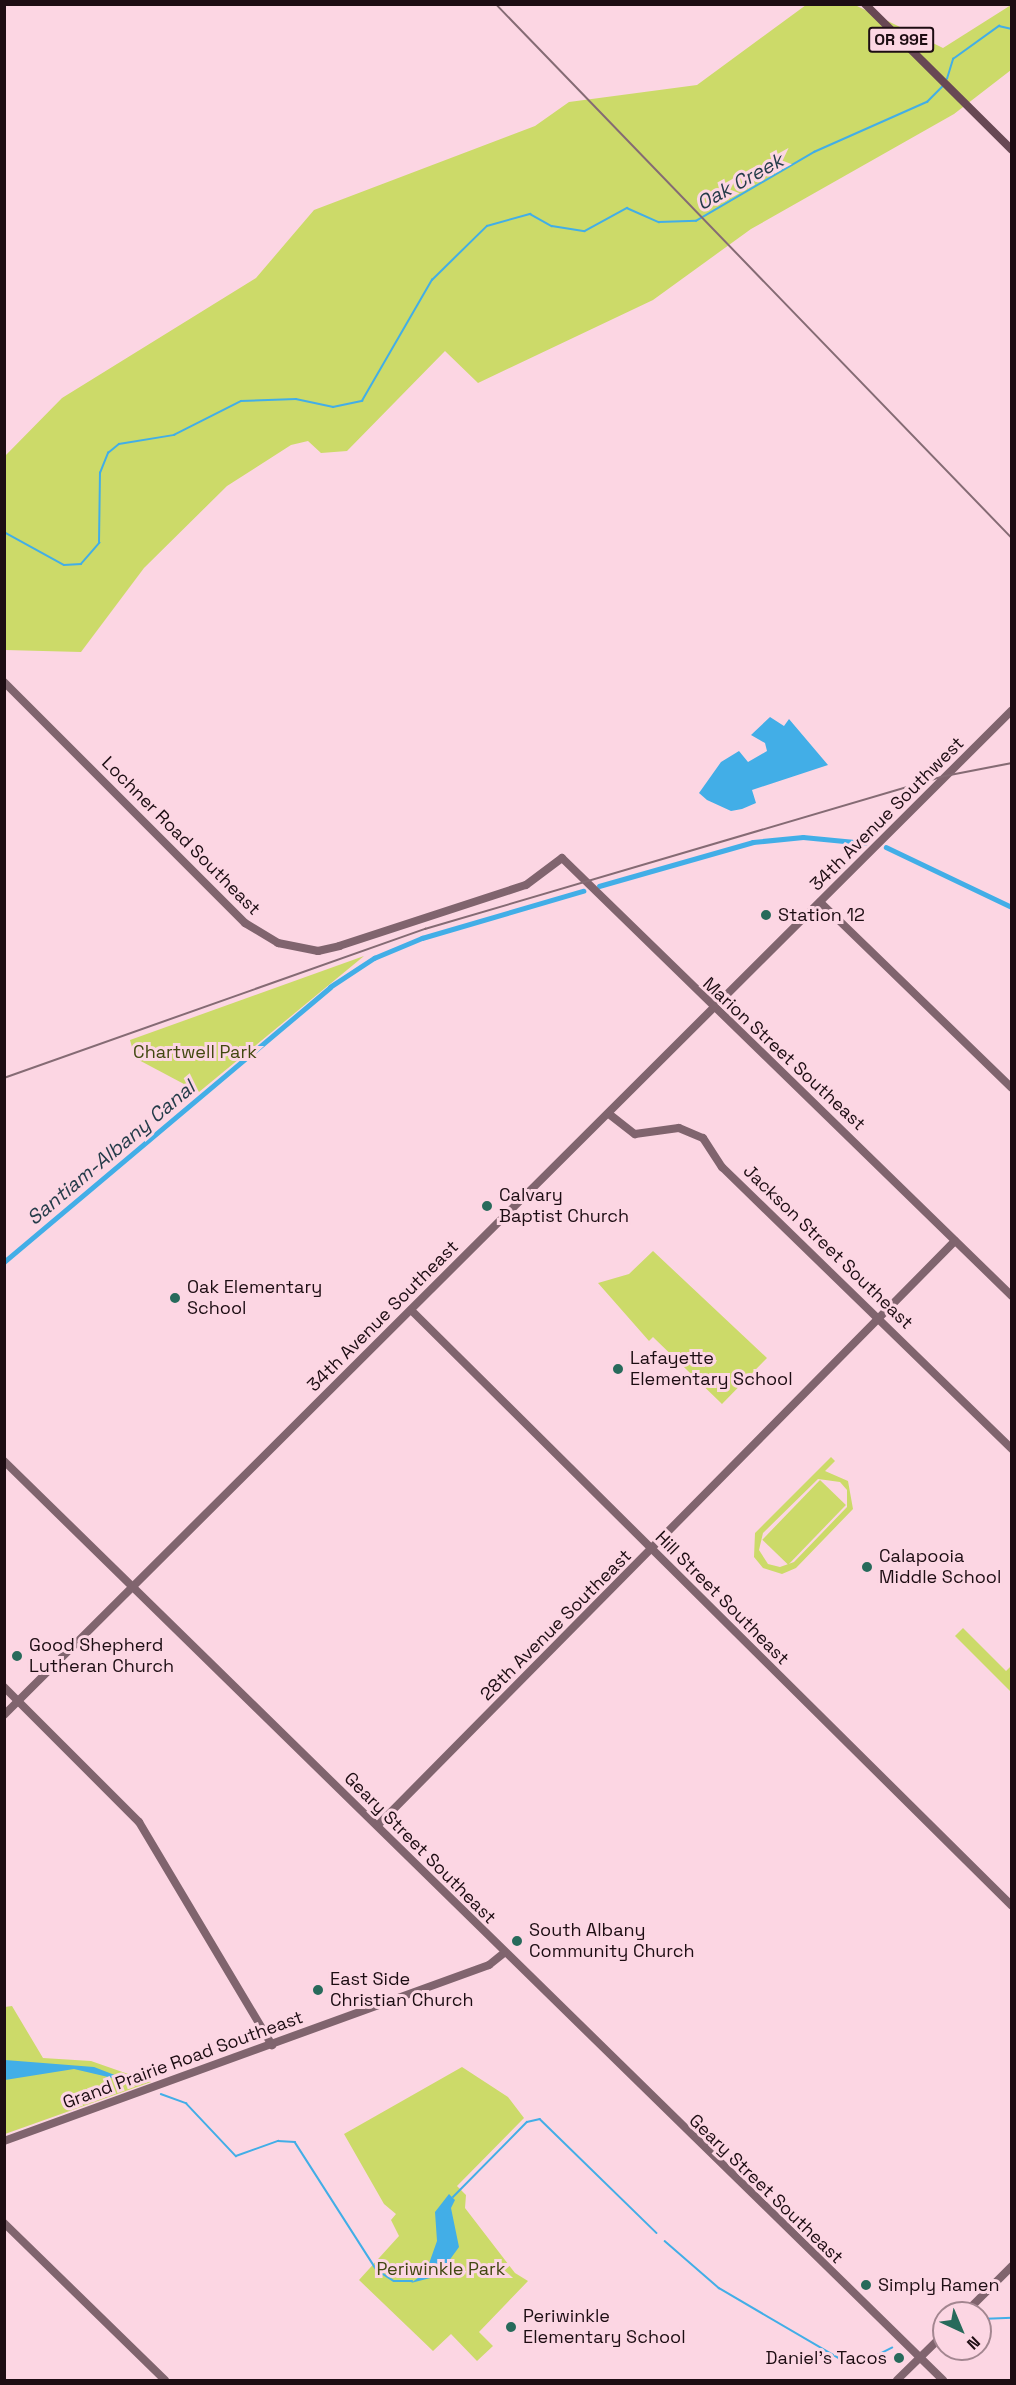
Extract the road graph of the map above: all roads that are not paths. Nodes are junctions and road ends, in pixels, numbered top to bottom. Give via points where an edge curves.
1 (865, 4) edge
2 (1011, 150) edge
3 (4, 682) edge
4 (1011, 710) edge
5 (562, 858) joint
6 (820, 902) junction
7 (783, 939) joint
8 (713, 1009) junction
9 (1011, 1088) edge
10 (609, 1113) junction
11 (955, 1241) junction
12 (1011, 1296) edge
13 (411, 1310) junction
14 (880, 1318) junction
15 (1011, 1449) edge
16 (4, 1461) edge
17 (652, 1550) junction
18 (137, 1587) junction
19 (4, 1687) edge
20 (19, 1701) junction
21 (4, 1715) edge
22 (378, 1825) junction
23 (1011, 1906) edge
24 (504, 1953) junction
25 (272, 2045) junction
26 (4, 2141) edge
27 (4, 2223) edge
28 (1011, 2266) edge
29 (977, 2301) edge
30 (932, 2346) edge
31 (920, 2358) junction
32 (165, 2380) edge
33 (897, 2380) edge
34 (943, 2380) edge

1 - 2 main road, OR 99E
3 - 5 street, Lochner Road Southeast via 245,923 278,943 329,949 526,885
4 - 6 street, 34th Avenue Southwest
5 - 8 street, Marion Street Southeast
6 - 7 street, 34th Avenue Southwest
6 - 9 street
7 - 8 street, 34th Avenue Southeast
8 - 10 street, 34th Avenue Southeast
8 - 11 street, Marion Street Southeast via 741,1028
10 - 13 street, 34th Avenue Southeast
10 - 14 street, Jackson Street Southeast via 635,1134 679,1128 699,1134 722,1167
11 - 12 street, Marion Street Southeast
11 - 14 street, 28th Avenue Southeast
13 - 17 street, Hill Street Southeast
13 - 18 street, 34th Avenue Southeast
14 - 15 street, Jackson Street Southeast
14 - 17 street, 28th Avenue Southeast
16 - 18 street, Geary Street Southeast
17 - 22 street, 28th Avenue Southeast
17 - 23 street, Hill Street Southeast
18 - 20 street, 34th Avenue Southeast
18 - 22 street, Geary Street Southeast
19 - 20 street
20 - 21 street, 34th Avenue Southeast
20 - 25 street via 139,1822
22 - 24 street, Geary Street Southeast
24 - 25 street, Grand Prairie Road Southeast via 489,1965
24 - 31 street, Geary Street Southeast
25 - 26 street, Grand Prairie Road Southeast
27 - 32 street
28 - 29 street
30 - 31 street
31 - 33 street
31 - 34 street, Geary Street Southeast

